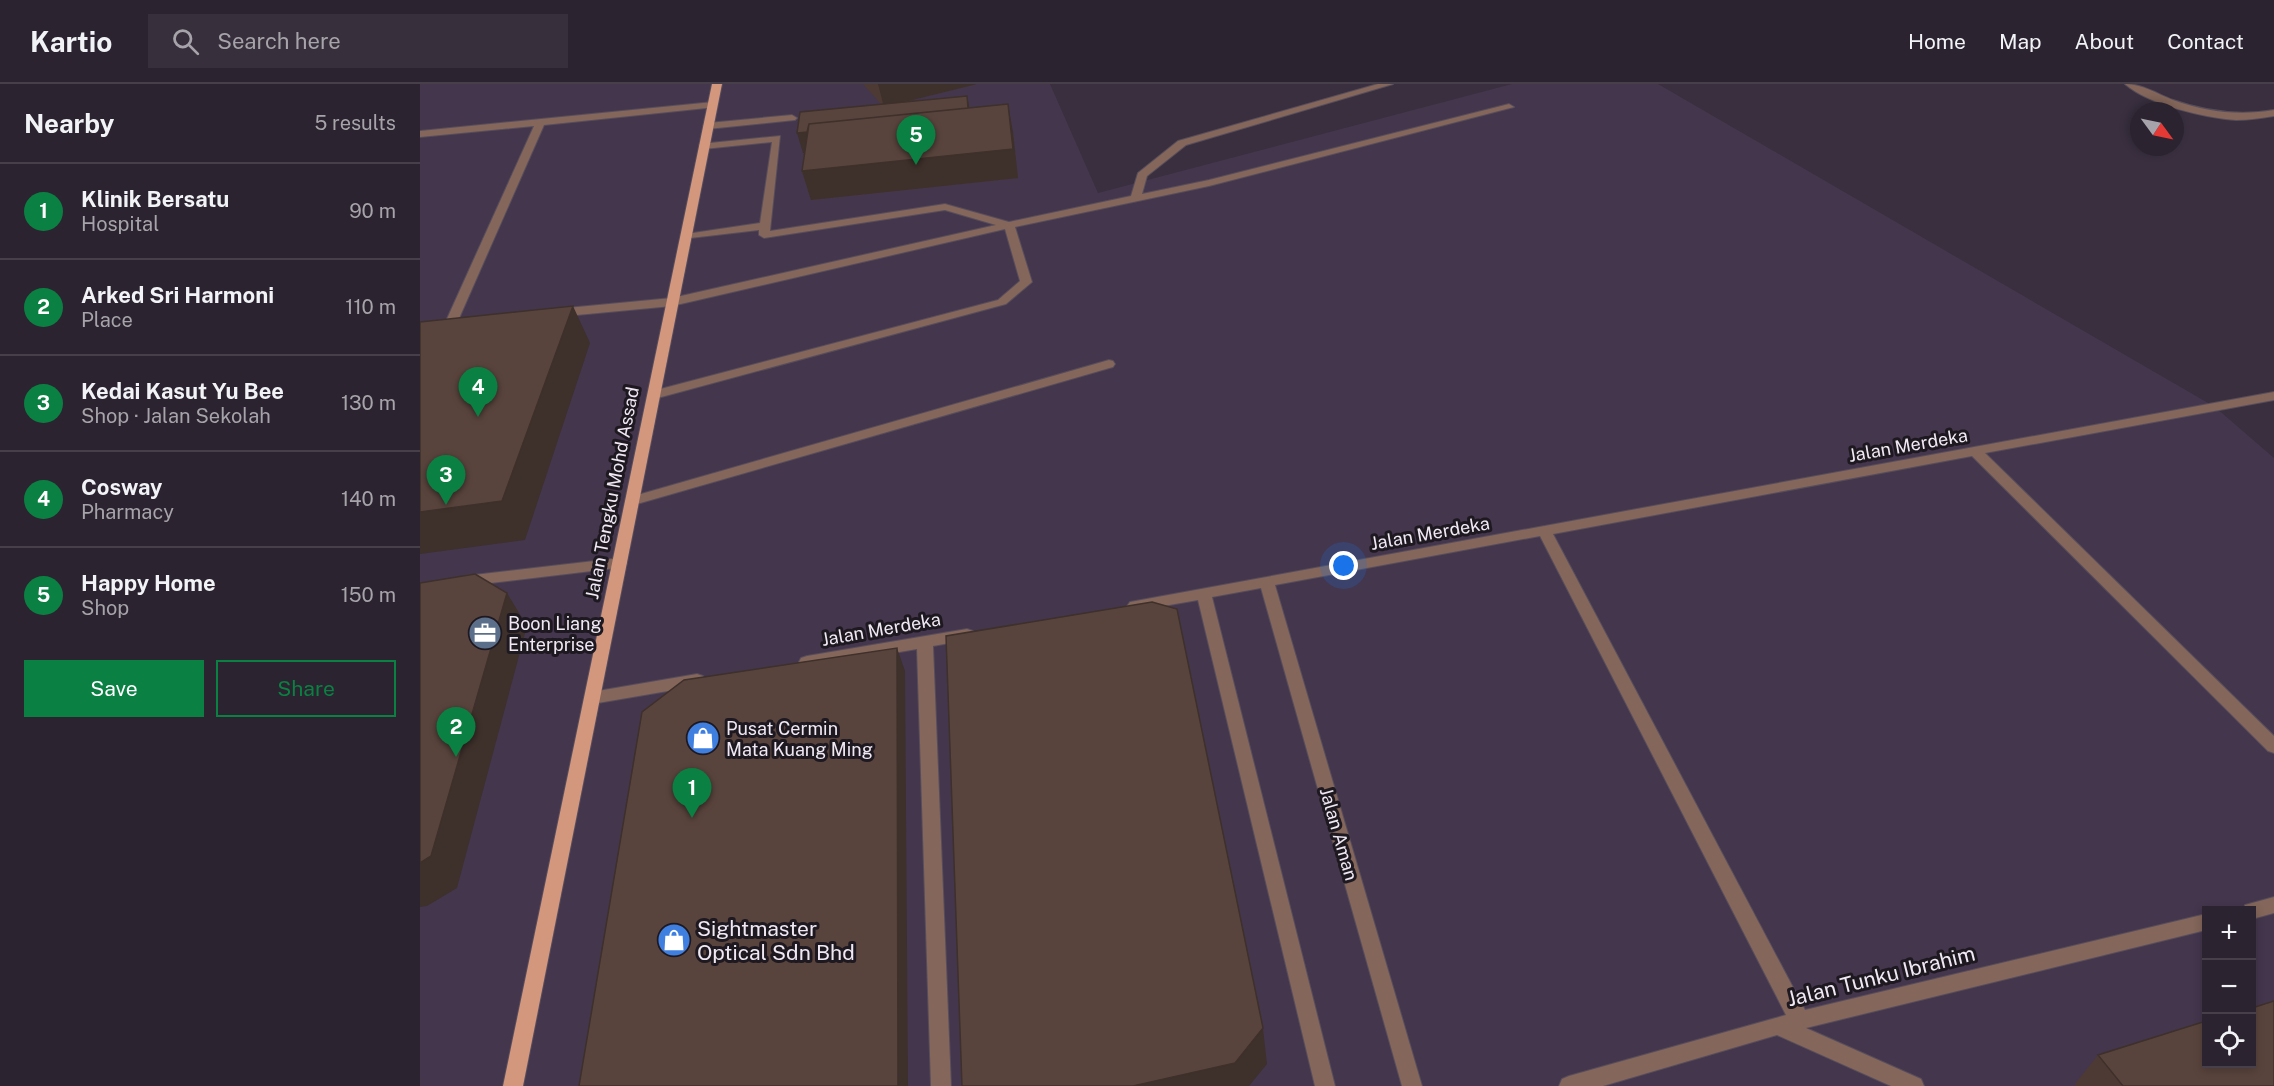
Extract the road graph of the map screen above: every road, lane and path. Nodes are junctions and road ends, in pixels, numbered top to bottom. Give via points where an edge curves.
1 (717, 84) edge
2 (1388, 84) edge
3 (2130, 84) edge
4 (713, 105) junction
5 (1509, 107) dead end
6 (2274, 114) edge
7 (792, 118) dead end
8 (540, 123) junction
9 (708, 126) junction
10 (420, 134) edge
11 (704, 146) junction
12 (1135, 199) junction
13 (1010, 225) junction
14 (765, 226) junction
15 (686, 237) junction
16 (672, 302) junction
17 (544, 314) edge
18 (420, 349) edge
19 (1109, 364) dead end
20 (654, 395) junction
21 (2274, 396) edge
22 (1977, 453) junction
23 (632, 501) junction
24 (1545, 532) junction
25 (620, 563) junction
26 (455, 582) edge
27 (1267, 583) junction
28 (1204, 594) junction
29 (1123, 608) edge
30 (983, 632) edge
31 (925, 642) junction
32 (787, 665) edge
33 (718, 677) edge
34 (592, 698) junction
35 (2274, 746) edge
36 (2274, 905) edge
37 (2256, 910) edge
38 (2202, 923) edge
39 (1800, 1021) junction
40 (1778, 1026) junction
41 (513, 1086) edge
42 (941, 1086) edge
43 (1325, 1086) edge
44 (1412, 1086) edge
45 (1569, 1086) edge
46 (1914, 1086) edge

1 - 4 main road, Jalan Tengku Mohd Assad
2 - 12 street via 1182,143 1142,175
3 - 6 street via 2192,109 2237,117
4 - 8 street
4 - 9 main road, Jalan Tengku Mohd Assad
5 - 12 street
7 - 9 street
8 - 10 street
8 - 18 street via 457,323
9 - 11 main road, Jalan Tengku Mohd Assad
11 - 14 street via 777,138
11 - 15 main road, Jalan Tengku Mohd Assad
12 - 13 street
13 - 14 street via 945,207 764,235
13 - 16 street
13 - 20 street via 1026,282 1002,302
14 - 15 street
15 - 16 main road, Jalan Tengku Mohd Assad
16 - 17 street
16 - 20 main road, Jalan Tengku Mohd Assad
19 - 23 street
20 - 23 main road, Jalan Tengku Mohd Assad
21 - 22 street, Jalan Merdeka
22 - 24 street, Jalan Merdeka
22 - 35 street
23 - 25 main road, Jalan Tengku Mohd Assad
24 - 27 street, Jalan Merdeka
24 - 39 street
25 - 26 street
25 - 34 main road, Jalan Tengku Mohd Assad
27 - 28 street, Jalan Merdeka
27 - 44 street, Jalan Aman
28 - 29 street, Jalan Merdeka
28 - 43 street
30 - 31 street, Jalan Merdeka
31 - 32 street, Jalan Merdeka
31 - 42 street
33 - 34 street
34 - 41 main road, Jalan Tengku Mohd Assad
36 - 37 street
38 - 39 street, Jalan Tunku Ibrahim
39 - 40 street, Jalan Tunku Ibrahim
40 - 45 street, Jalan Tunku Ibrahim
40 - 46 street

